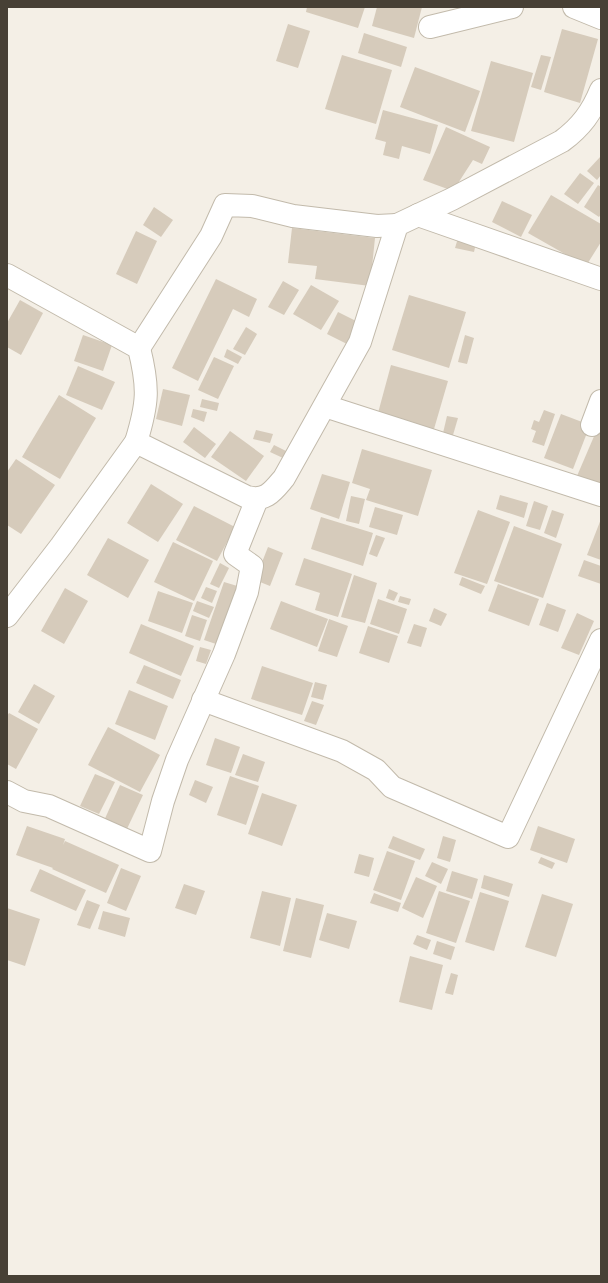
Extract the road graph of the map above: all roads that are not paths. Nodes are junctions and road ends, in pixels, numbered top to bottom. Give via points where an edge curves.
1 (512, 7) edge
2 (574, 7) edge
3 (601, 18) edge
4 (430, 26) dead end
5 (601, 90) edge
6 (418, 215) junction
7 (397, 225) junction
8 (7, 275) edge
9 (601, 279) edge
10 (139, 348) junction
11 (601, 401) edge
12 (325, 406) junction
13 (592, 425) dead end
14 (136, 442) junction
15 (601, 495) edge
16 (257, 499) junction
17 (7, 616) edge
18 (601, 640) edge
19 (203, 700) junction
20 (7, 792) edge

1 - 4 street
2 - 3 street
5 - 6 street via 593,110 577,131 537,156
6 - 7 street
6 - 9 street
7 - 10 street via 376,226 293,216 252,206 225,205 211,236
7 - 12 street via 360,342
8 - 10 street
10 - 14 street via 146,375 147,394
11 - 13 street
12 - 15 street
12 - 16 street via 284,478 267,497
14 - 16 street via 247,497
14 - 17 street
16 - 19 street via 235,554 252,566 251,576 224,654
18 - 19 street via 508,837 392,787 376,770 342,751
19 - 20 street via 170,780 150,850 50,806 24,801

